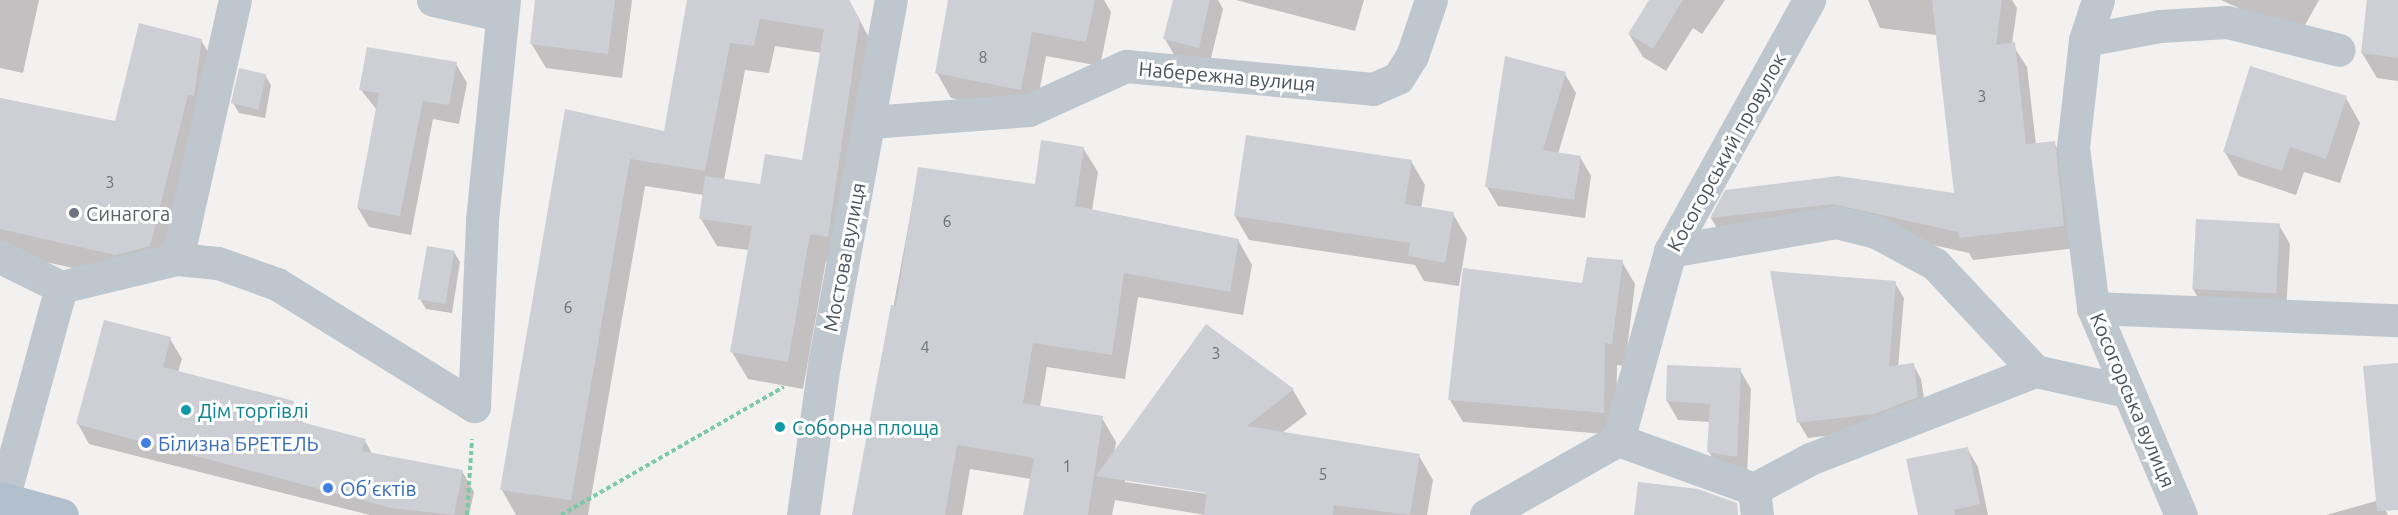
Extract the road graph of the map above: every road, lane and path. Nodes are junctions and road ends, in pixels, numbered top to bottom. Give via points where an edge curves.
1 (235, 0) edge
2 (433, 0) edge
3 (891, 0) edge
4 (1431, 0) edge
5 (1809, 0) edge
6 (2098, 0) edge
7 (502, 8) edge
8 (2085, 40) junction
9 (2339, 50) dead end
10 (870, 122) junction
11 (1670, 252) junction
12 (0, 257) edge
13 (177, 259) junction
14 (61, 287) junction
15 (2093, 308) junction
16 (2398, 320) edge
17 (824, 364) junction
18 (2034, 371) junction
19 (2126, 392) junction
20 (474, 406) junction
21 (1618, 440) junction
22 (1, 498) edge
23 (1755, 502) edge
24 (62, 515) edge
25 (467, 515) edge
26 (561, 515) edge
27 (803, 515) edge
28 (1486, 515) edge
29 (2181, 515) edge

1 - 13 street
2 - 7 street
3 - 10 street, Мостова вулиця
4 - 10 street, Набережна вулиця via 1412,56 1398,78 1373,89 1126,66 1029,110
5 - 11 street, Косогорський провулок
6 - 8 street, Косогорська вулиця
7 - 20 street via 482,220
8 - 9 street via 2160,26 2227,22
8 - 15 street, Косогорська вулиця via 2073,147
10 - 17 street, Мостова вулиця
11 - 18 street via 1836,222 1876,232 1935,264
11 - 21 street, Косогорський провулок
12 - 14 street
13 - 14 street
13 - 20 street via 218,263 277,284
14 - 22 street
15 - 16 street
15 - 19 street, Косогорська вулиця
17 - 26 path
17 - 27 street, Мостова вулиця
18 - 19 street
18 - 23 street via 1810,459
19 - 29 street, Косогорська вулиця
20 - 25 path
21 - 23 street
21 - 28 street
22 - 24 main road

